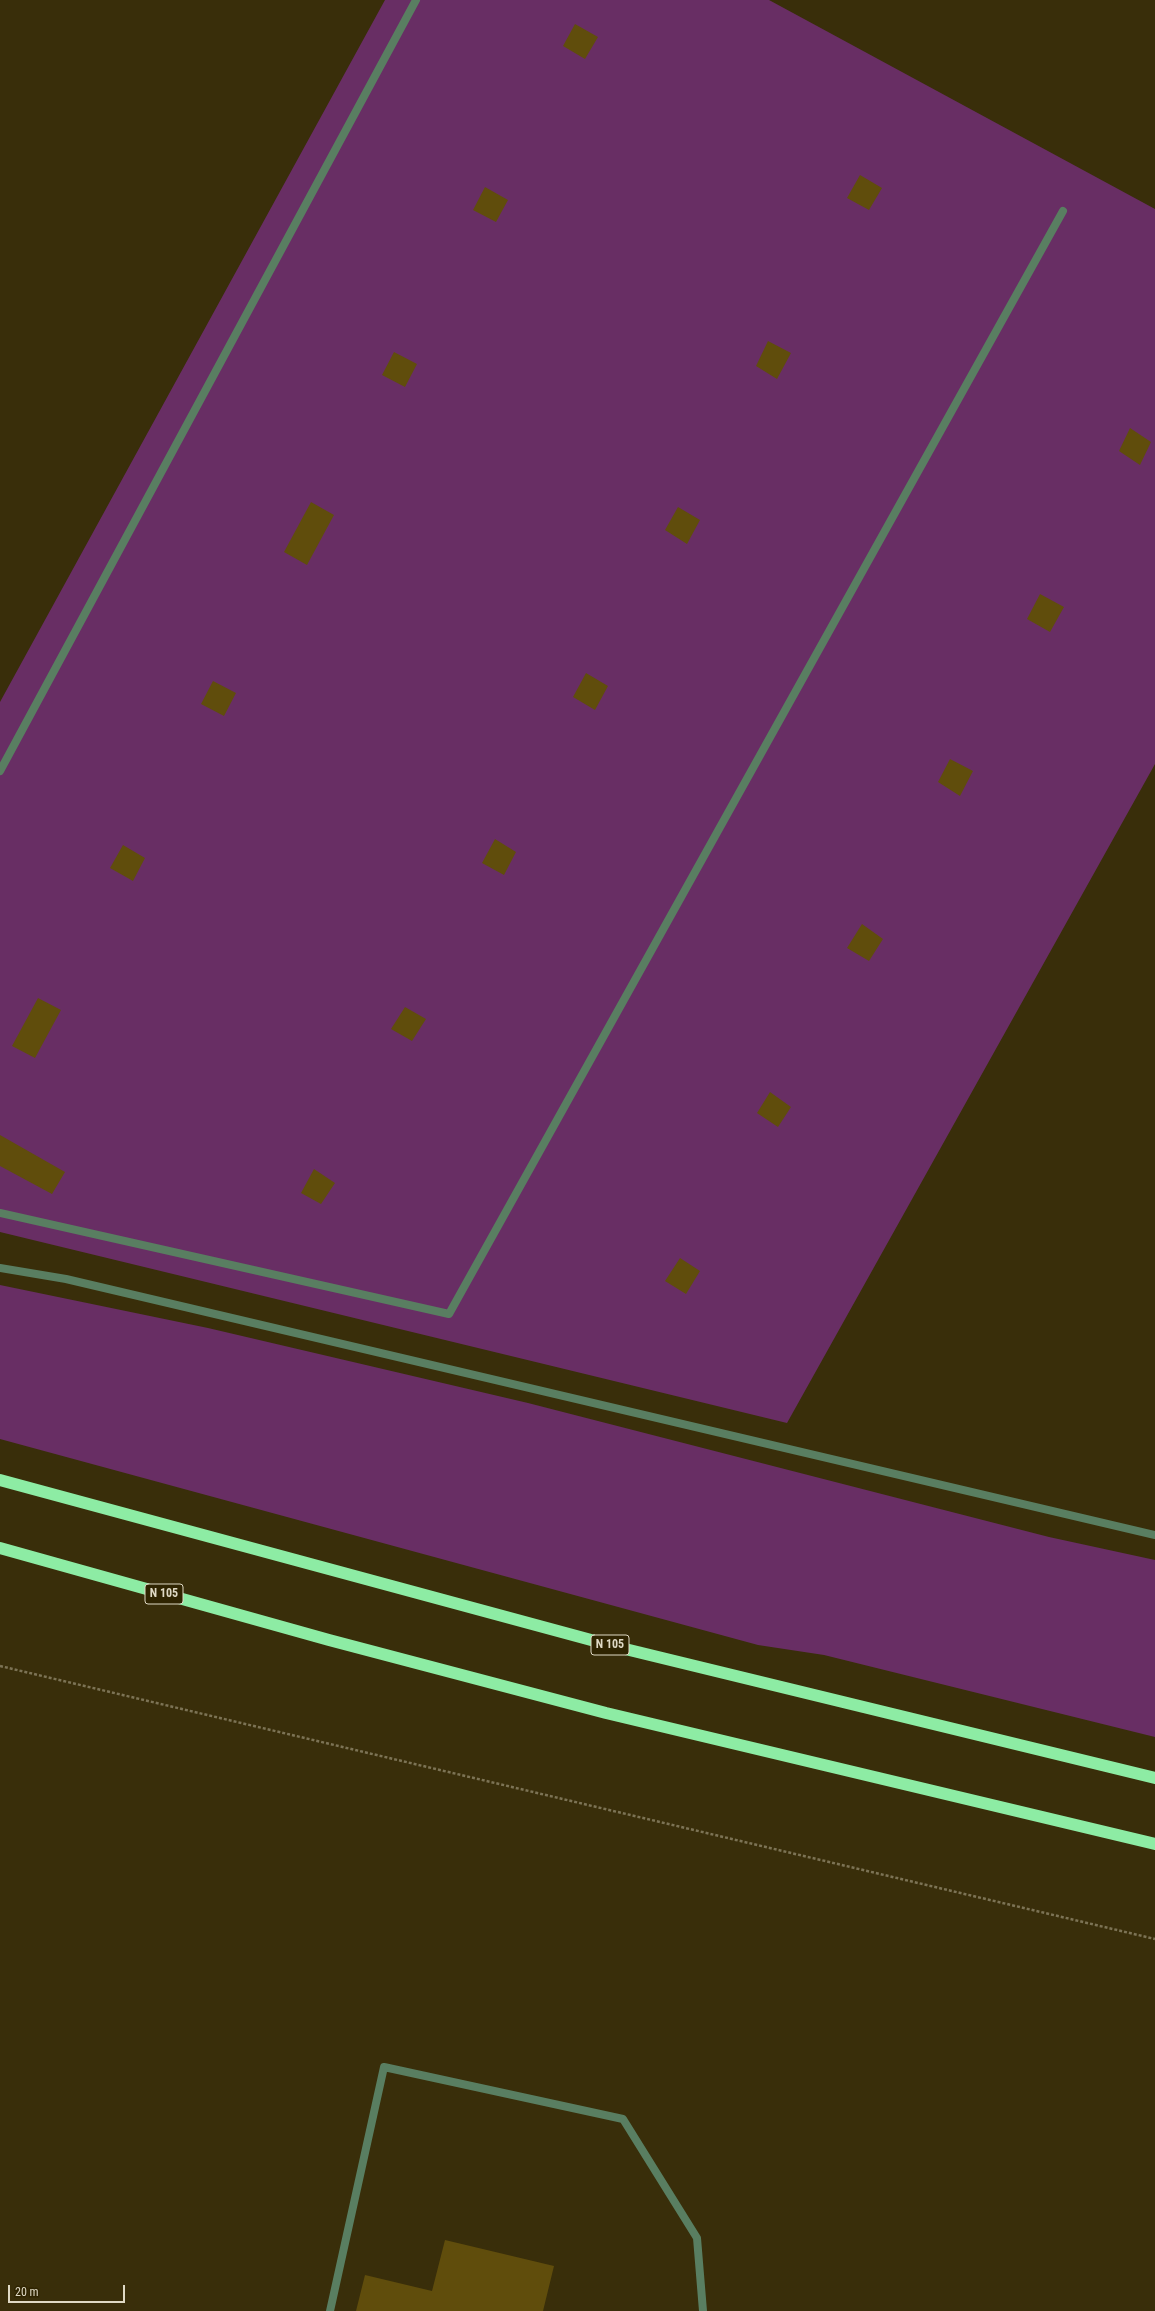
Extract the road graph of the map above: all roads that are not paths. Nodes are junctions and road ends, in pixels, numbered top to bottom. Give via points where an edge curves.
1 (416, 0) edge
2 (1064, 211) dead end
3 (0, 771) edge
4 (0, 1213) edge
5 (0, 1268) edge
6 (0, 1480) edge
7 (1155, 1535) edge
8 (0, 1548) edge
9 (1155, 1778) edge
10 (1155, 1844) edge
11 (330, 2311) edge
12 (703, 2311) edge

1 - 3 street
2 - 4 street via 449,1314
5 - 7 street via 66,1279
6 - 9 highway, N 105 via 617,1647
8 - 10 highway, N 105 via 329,1640 606,1713
11 - 12 street via 384,2067 623,2119 697,2238

